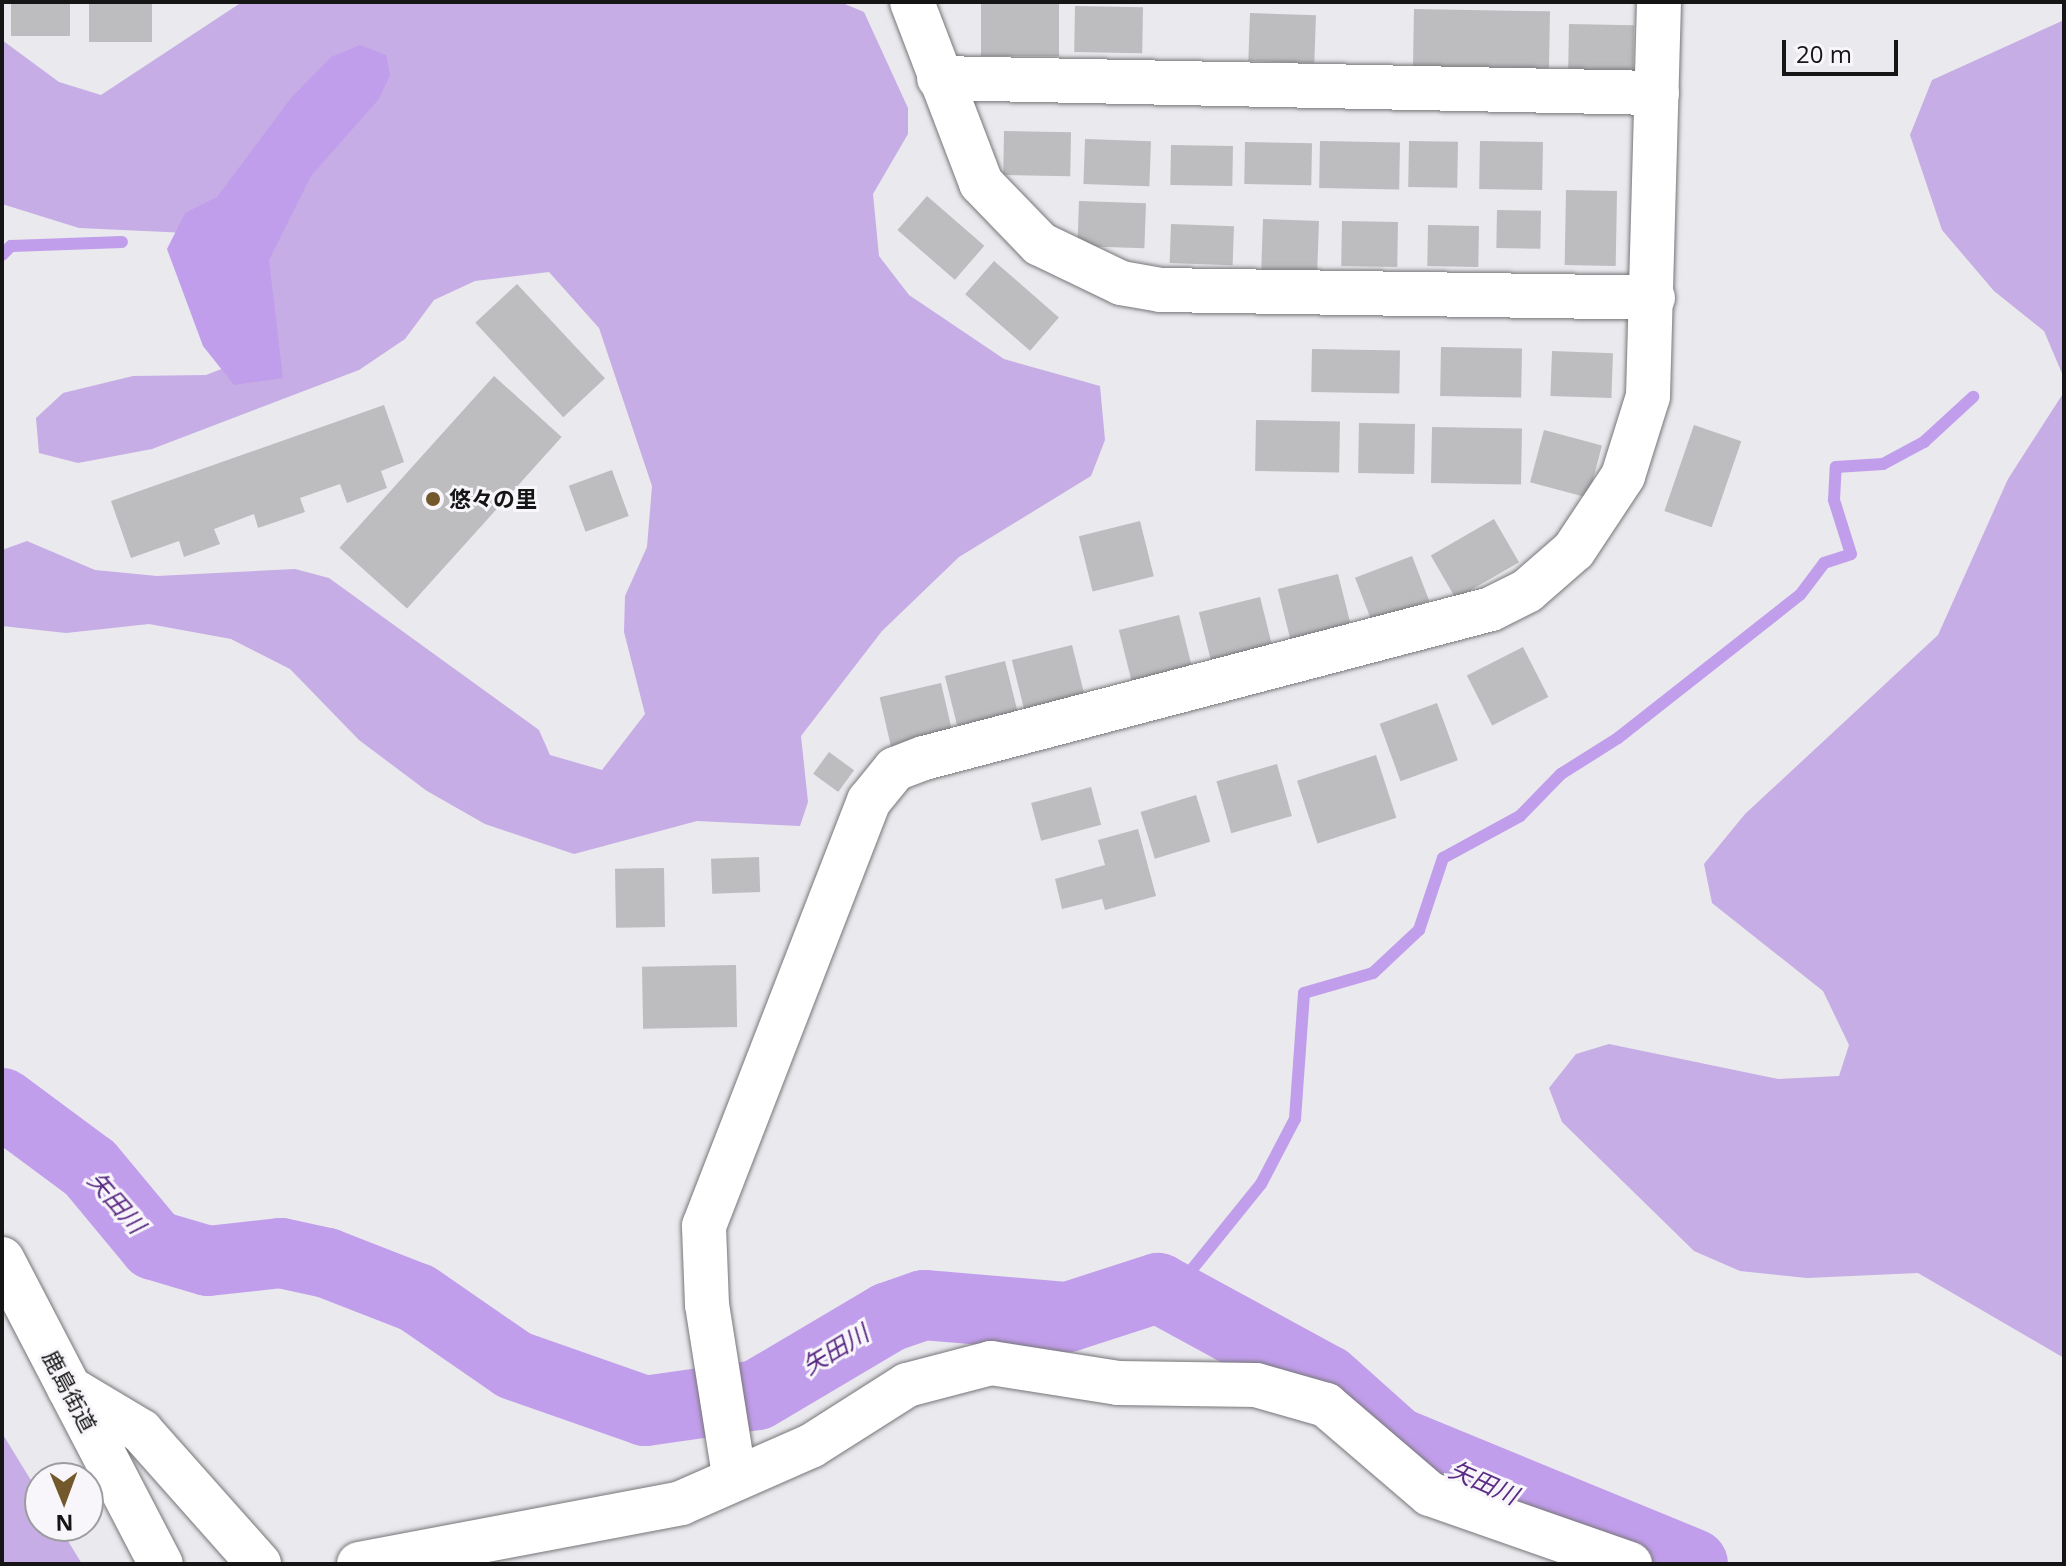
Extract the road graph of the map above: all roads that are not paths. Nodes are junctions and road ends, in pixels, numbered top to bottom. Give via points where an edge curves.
1 (912, 2) edge
2 (1659, 2) edge
3 (939, 78) junction
4 (1657, 93) junction
5 (1653, 298) junction
6 (2, 1259) edge
7 (69, 1388) junction
8 (734, 1475) junction
9 (161, 1564) edge
10 (259, 1564) edge
11 (359, 1564) edge
12 (1630, 1564) edge

1 - 3 street
2 - 4 street
3 - 4 street
3 - 5 street via 981,183 999,204 1040,244 1121,283 1160,290
4 - 5 street
5 - 8 street via 1648,396 1623,476 1574,550 1527,591 1427,629 924,758 895,769 869,801 704,1226 707,1305
6 - 7 street, 鹿島街道
7 - 9 street, 鹿島街道
7 - 10 street via 141,1431
8 - 11 street via 681,1503
8 - 12 street via 811,1446 907,1385 947,1370 991,1363 1118,1383 1256,1385 1326,1405 1430,1494

